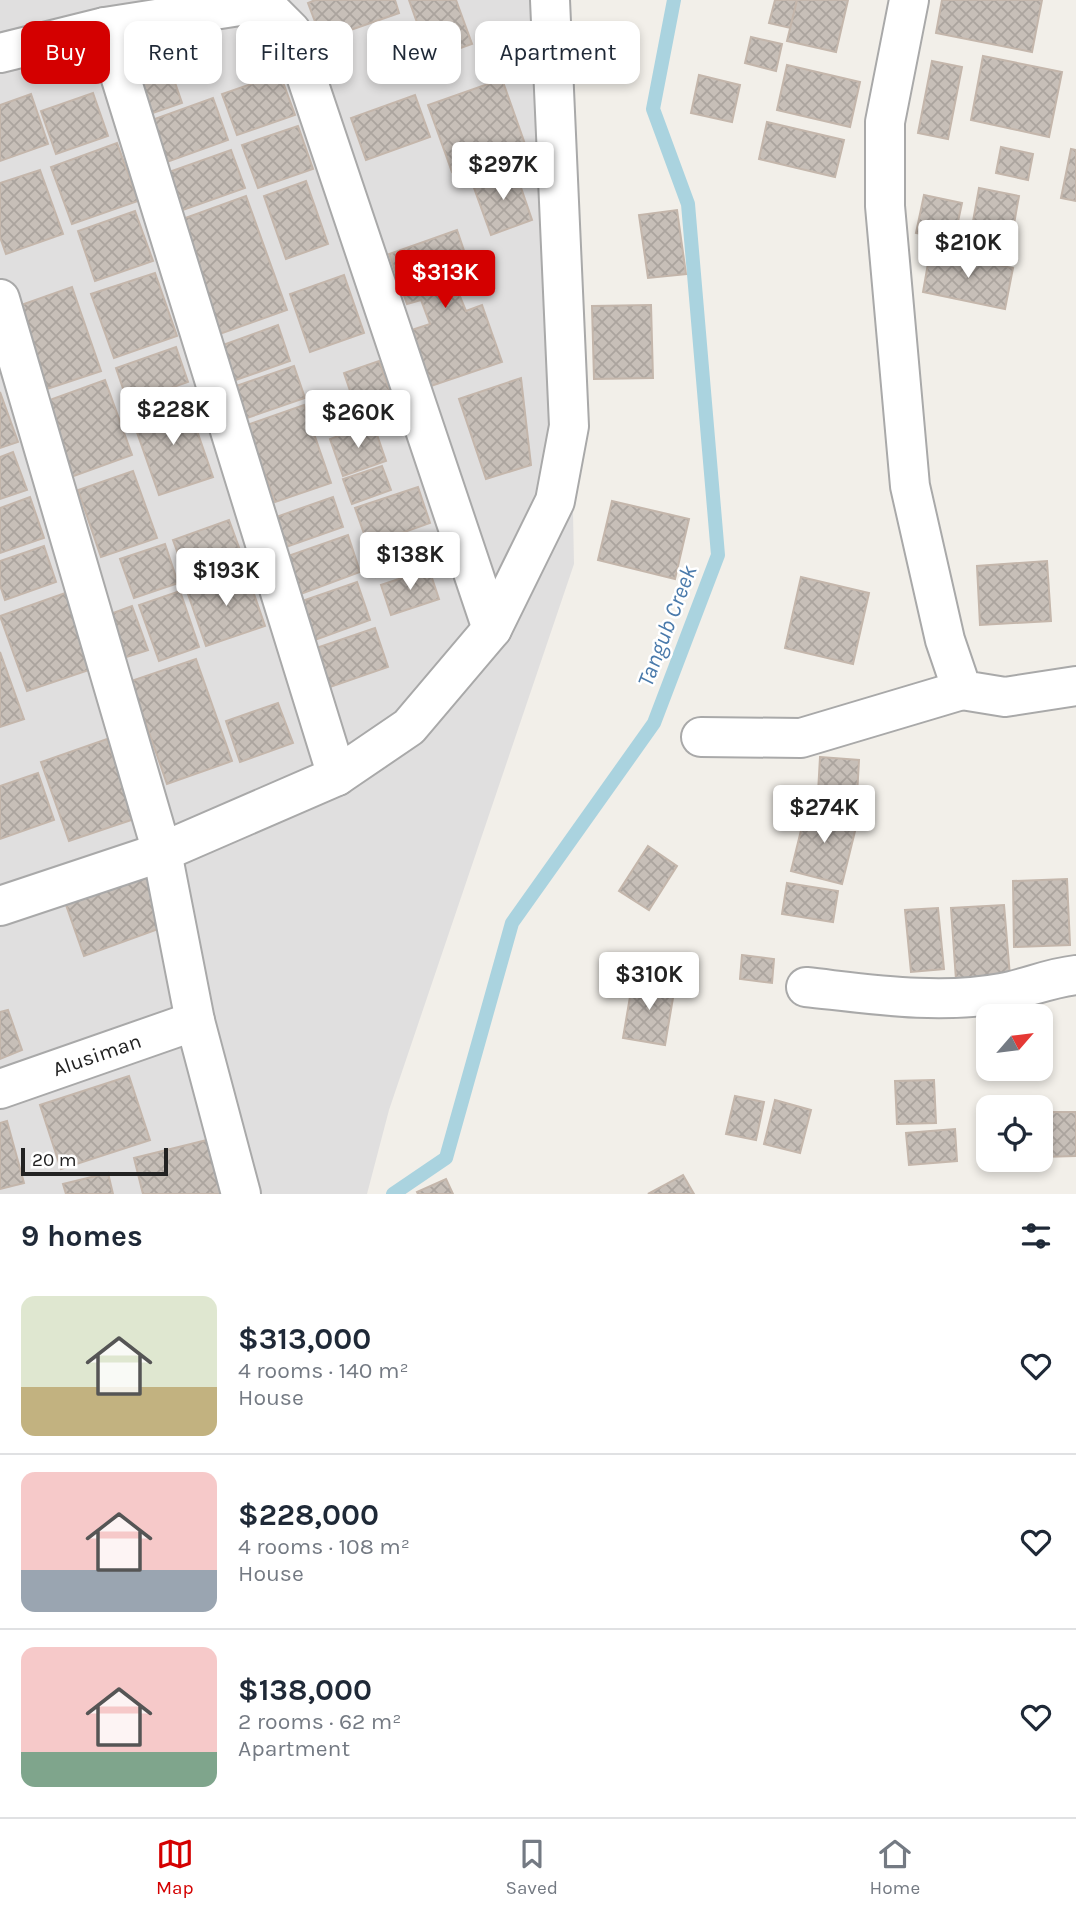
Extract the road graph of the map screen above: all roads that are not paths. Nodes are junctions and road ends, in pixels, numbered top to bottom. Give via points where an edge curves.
1 (550, 0) edge
2 (909, 0) edge
3 (110, 26) edge
4 (110, 43) edge
5 (21, 48) edge
6 (0, 53) edge
7 (0, 299) edge
8 (492, 629) junction
9 (1076, 685) edge
10 (962, 690) junction
11 (701, 737) dead end
12 (337, 776) junction
13 (162, 852) junction
14 (0, 906) edge
15 (1076, 975) edge
16 (806, 987) dead end
17 (195, 1021) junction
18 (0, 1089) edge
19 (241, 1194) edge

1 - 8 street via 569,426 555,501
2 - 10 street via 885,121 885,206 910,486 945,640
3 - 8 street via 246,5 272,12 291,31
4 - 12 street
5 - 6 street
7 - 13 street
8 - 12 street via 409,727
9 - 10 street via 1004,697
10 - 11 street via 801,738
12 - 13 street
13 - 14 street
13 - 17 street
15 - 16 street via 965,997 894,997
17 - 18 street, Alusiman
17 - 19 street

